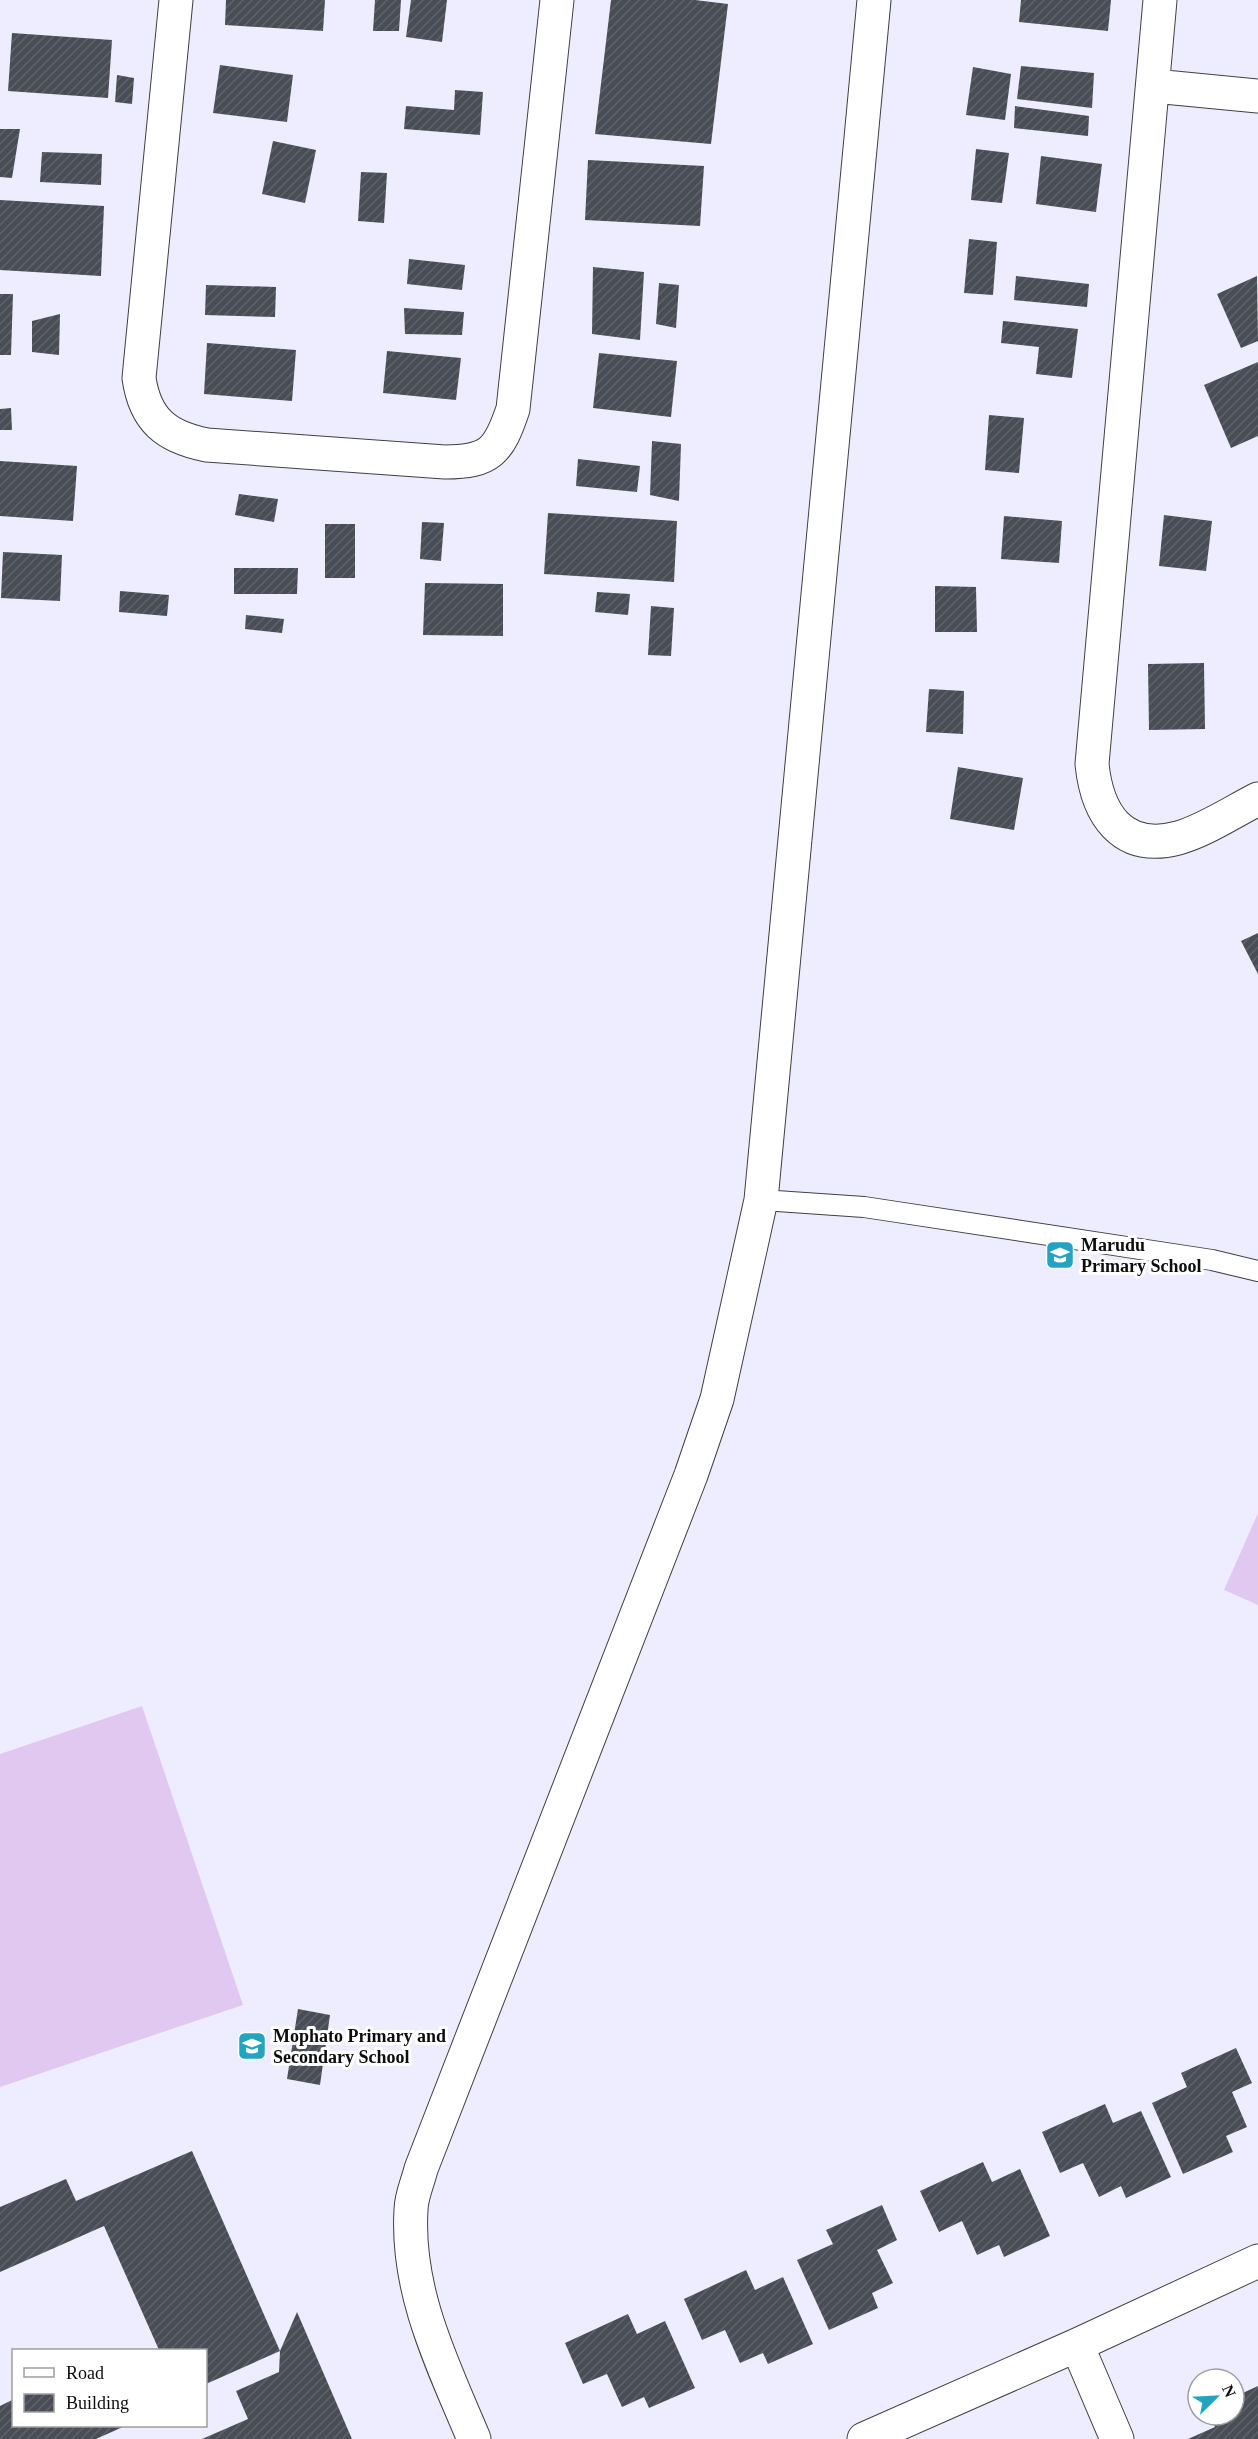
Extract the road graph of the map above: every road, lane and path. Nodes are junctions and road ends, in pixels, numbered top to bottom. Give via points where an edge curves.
1 (176, 0) edge
2 (557, 0) edge
3 (874, 0) edge
4 (1161, 0) edge
5 (1154, 86) junction
6 (1258, 96) edge
7 (1258, 799) edge
8 (761, 1200) junction
9 (1258, 1271) edge
10 (1258, 2261) edge
11 (1077, 2345) junction
12 (474, 2439) edge
13 (864, 2439) edge
14 (1118, 2439) edge

1 - 2 street via 139,378 142,399 151,414 167,432 207,445 471,462 488,454 500,442 513,409
3 - 8 street
4 - 5 street
5 - 6 street
5 - 7 street via 1092,764 1094,780 1098,798 1114,825 1139,839 1179,837
8 - 9 lane via 876,1209 1212,1260
8 - 12 street via 717,1399 691,1475 421,2169 411,2208 417,2290 430,2336
10 - 11 street
11 - 13 street
11 - 14 street

